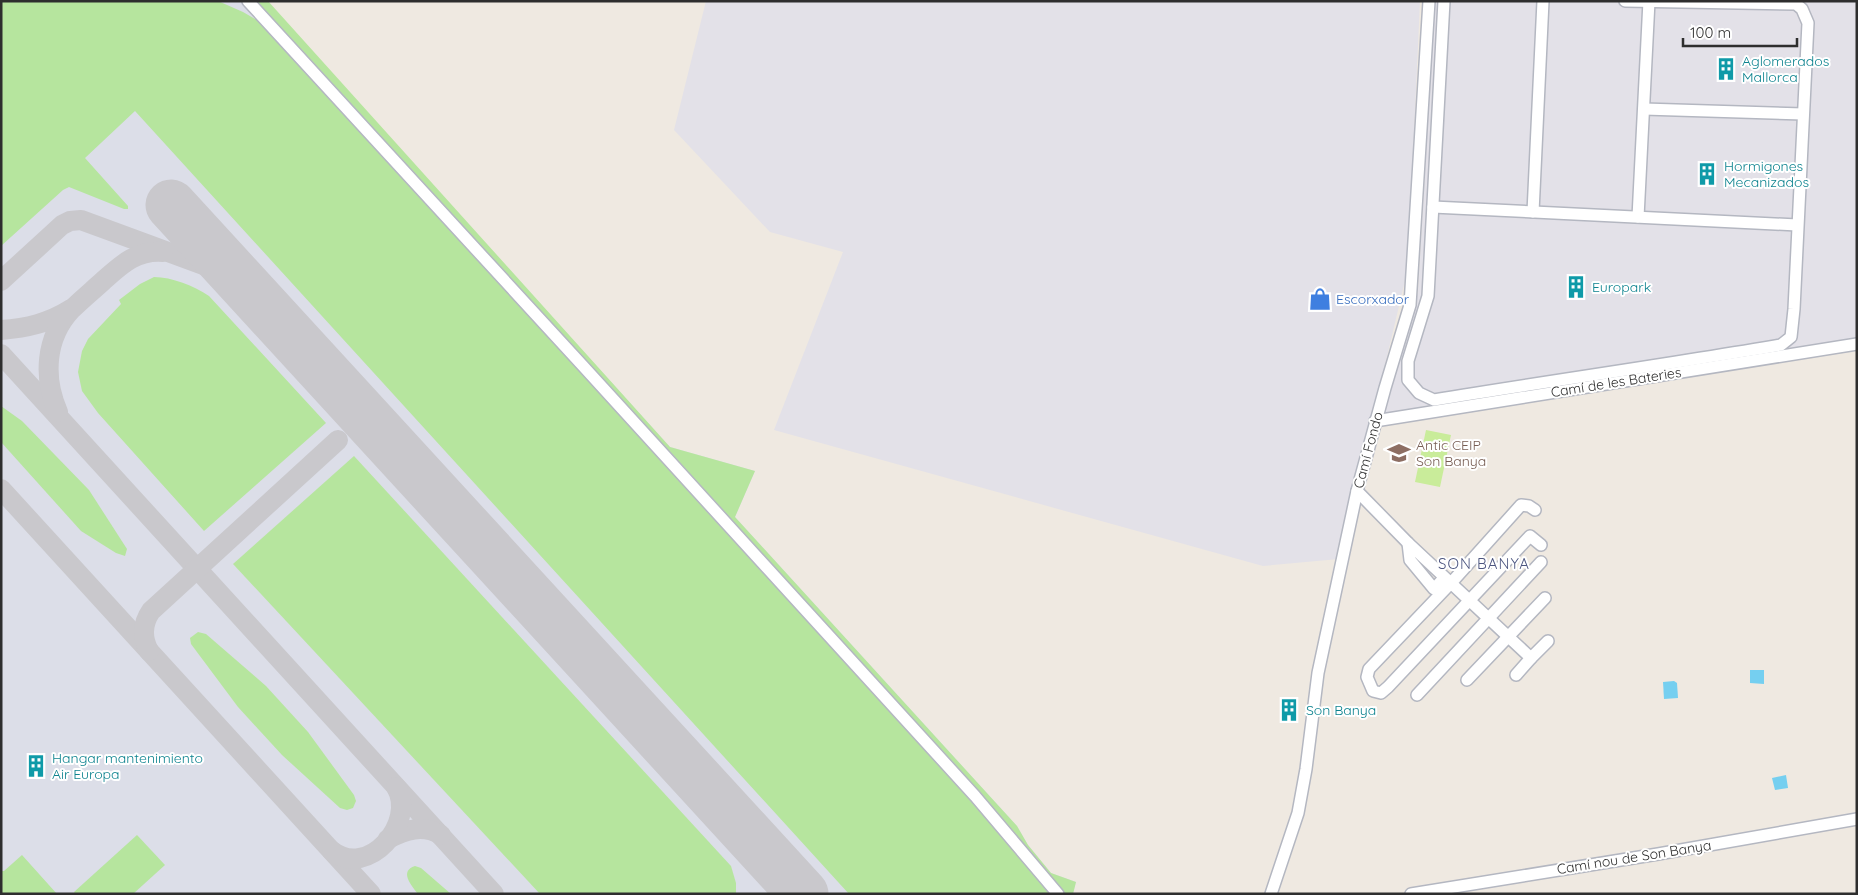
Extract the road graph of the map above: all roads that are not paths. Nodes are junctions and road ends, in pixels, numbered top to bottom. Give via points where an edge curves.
1 (248, 1) edge
2 (1429, 1) edge
3 (1444, 1) edge
4 (1542, 1) edge
5 (1624, 1) edge
6 (1649, 2) edge
7 (1644, 109) junction
8 (1803, 114) junction
9 (1433, 207) junction
10 (1533, 212) junction
11 (1638, 217) junction
12 (1797, 225) junction
13 (1857, 344) edge
14 (1376, 421) junction
15 (1357, 491) junction
16 (1535, 510) dead end
17 (1541, 545) dead end
18 (1541, 562) dead end
19 (1448, 580) junction
20 (1545, 598) dead end
21 (1470, 601) junction
22 (1489, 618) junction
23 (1508, 636) junction
24 (1548, 640) dead end
25 (1531, 658) junction
26 (1516, 675) dead end
27 (1467, 680) dead end
28 (1417, 695) dead end
29 (1857, 819) edge
30 (1058, 894) edge
31 (1271, 894) edge
32 (1411, 894) edge

1 - 30 street via 975,796
2 - 14 street, Camí Fondo via 1410,305
3 - 9 street
4 - 10 street
5 - 6 street
6 - 7 street
6 - 8 street via 1796,4 1808,23
7 - 8 street
7 - 11 street
8 - 12 street
9 - 10 street
9 - 12 street via 1428,296 1408,361 1408,380 1419,393 1434,400 1781,345 1790,337 1794,310
10 - 11 street
11 - 12 street
13 - 14 street, Camí de les Bateries
14 - 15 street, Camí Fondo
15 - 19 street
15 - 31 street, Camí Fondo via 1318,673 1298,813
16 - 19 street via 1521,505
17 - 21 street via 1530,536
18 - 22 street
19 - 21 street
19 - 21 street via 1369,669 1367,677 1373,691 1381,693 1388,687
20 - 23 street
21 - 22 street
22 - 23 street
22 - 28 street
23 - 25 street
23 - 27 street
24 - 25 street
25 - 26 street
29 - 32 street, Camí nou de Son Banya

